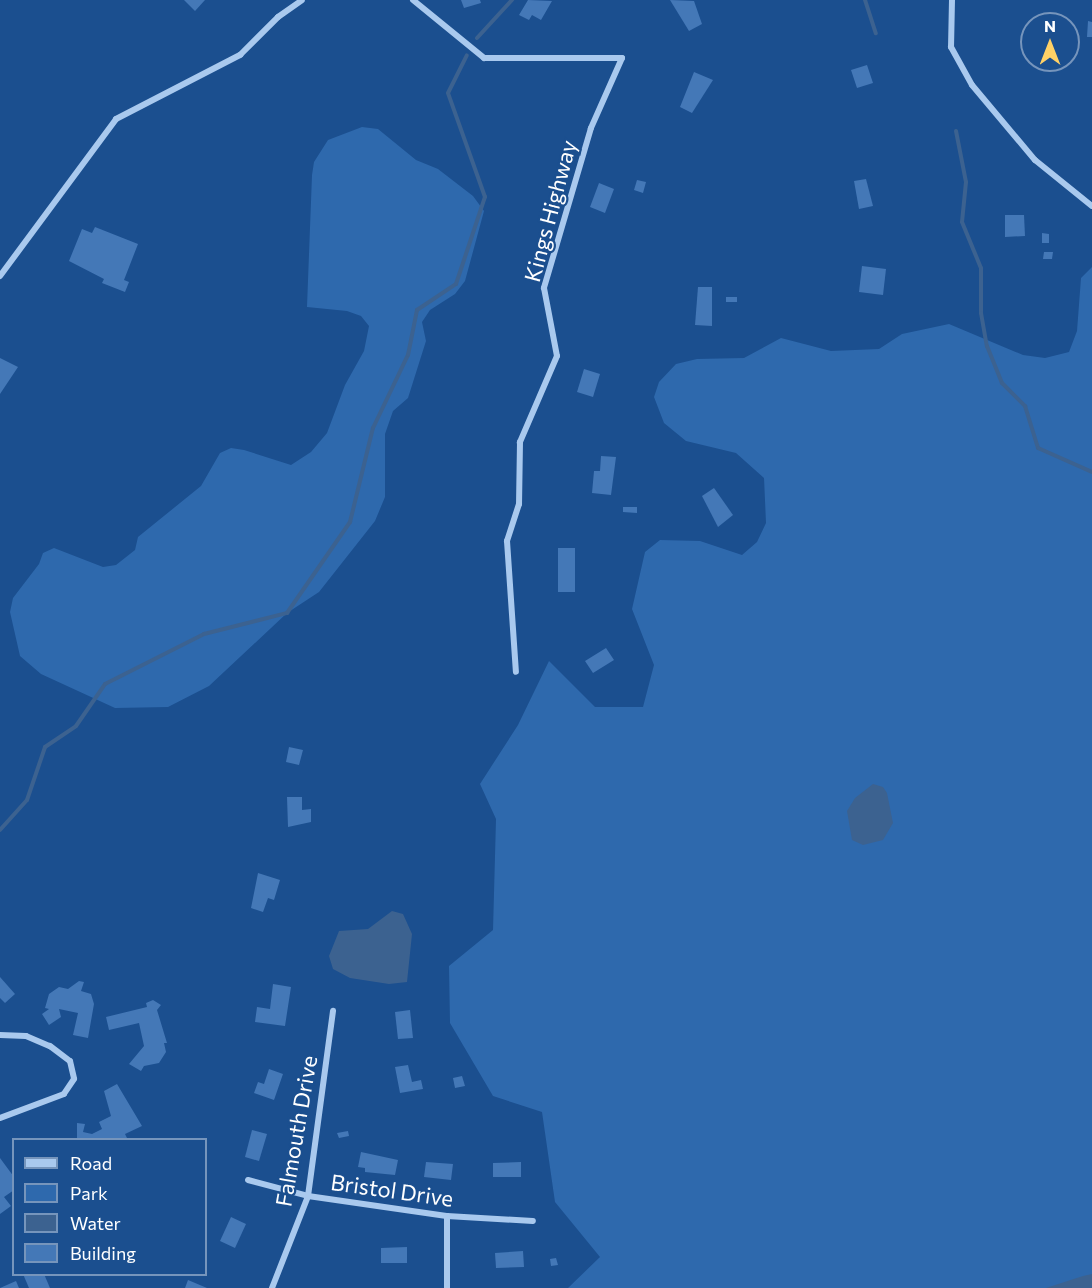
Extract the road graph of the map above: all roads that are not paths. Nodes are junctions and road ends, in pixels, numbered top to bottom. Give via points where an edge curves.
1 (302, 0) edge
2 (413, 0) edge
3 (952, 0) edge
4 (1092, 206) edge
5 (0, 276) edge
6 (516, 672) dead end
7 (333, 1011) dead end
8 (0, 1035) edge
9 (0, 1118) edge
10 (248, 1180) dead end
11 (308, 1196) junction
12 (447, 1216) junction
13 (533, 1221) dead end
14 (272, 1288) edge
15 (447, 1288) edge

1 - 5 street via 278,17 240,55 116,119
2 - 6 street, Kings Highway via 484,58 622,58 591,128 544,288 557,356 520,442 519,504 507,541
3 - 4 street via 951,47 972,85 1035,160
7 - 11 street, Falmouth Drive
8 - 9 street via 26,1036 50,1046 69,1061 74,1079 64,1094
10 - 11 street, Bristol Drive
11 - 12 street, Bristol Drive
11 - 14 street, Falmouth Drive
12 - 13 street, Bristol Drive
12 - 15 street

